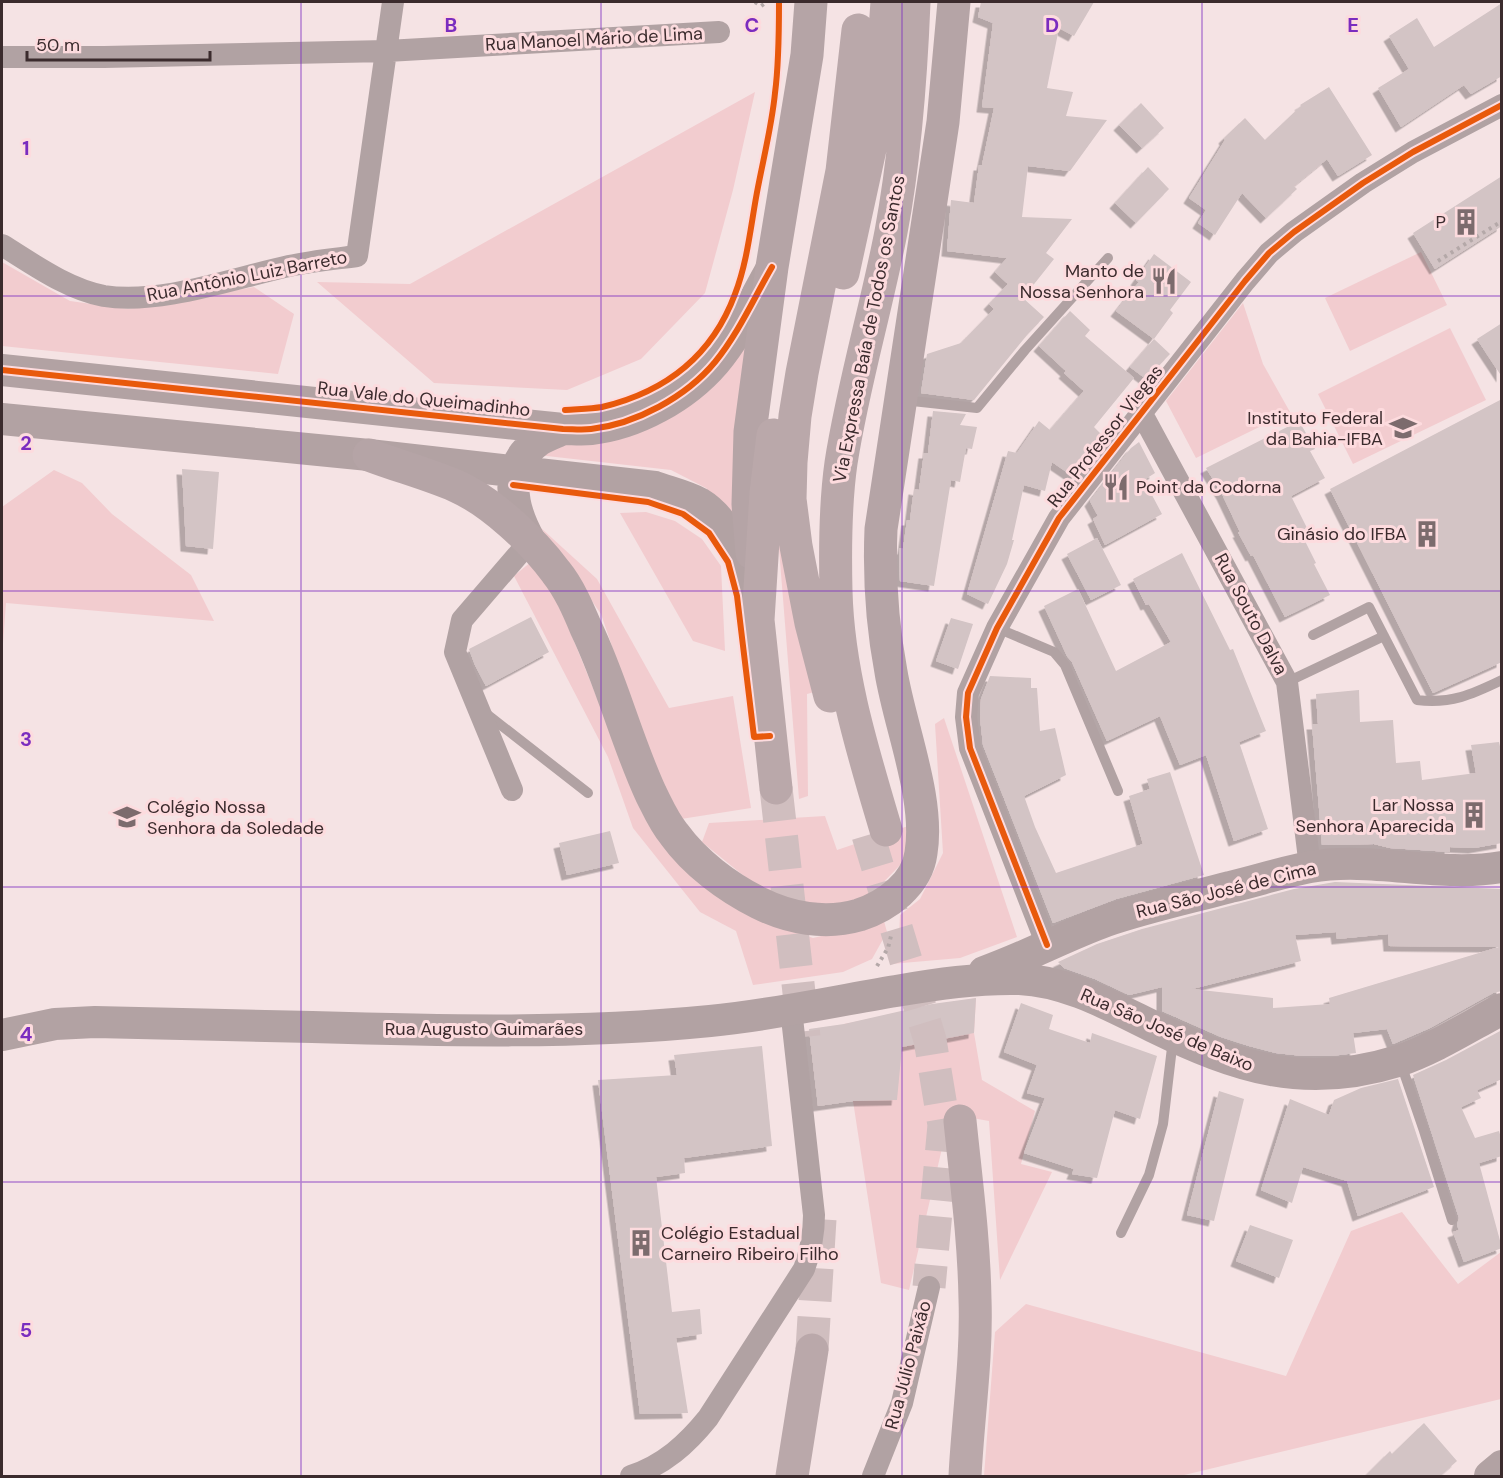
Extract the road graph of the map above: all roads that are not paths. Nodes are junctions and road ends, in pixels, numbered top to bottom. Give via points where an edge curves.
1 (393, 2) edge
2 (811, 2) edge
3 (887, 2) edge
4 (914, 2) edge
5 (949, 2) edge
6 (954, 2) edge
7 (859, 16) edge
8 (719, 32) dead end
9 (387, 51) junction
10 (2, 57) edge
11 (1502, 105) edge
12 (891, 231) junction
13 (2, 245) edge
14 (1108, 258) dead end
15 (772, 267) junction
16 (2, 370) edge
17 (900, 400) junction
18 (1142, 414) junction
19 (2, 419) edge
20 (563, 429) junction
21 (369, 455) junction
22 (516, 472) junction
23 (530, 541) junction
24 (806, 592) junction
25 (758, 620) junction
26 (997, 628) junction
27 (1313, 635) dead end
28 (1384, 636) junction
29 (1502, 680) edge
30 (1287, 682) junction
31 (477, 705) junction
32 (777, 788) tunnel mouth
33 (512, 790) dead end
34 (1118, 791) dead end
35 (588, 793) dead end
36 (1310, 867) junction
37 (1502, 867) edge
38 (1047, 945) junction
39 (964, 980) junction
40 (1052, 982) junction
41 (791, 1009) junction
42 (1502, 1009) edge
43 (2, 1020) edge
44 (55, 1024) junction
45 (2, 1035) edge
46 (1173, 1036) junction
47 (1399, 1060) junction
48 (960, 1121) dead end
49 (1452, 1220) dead end
50 (1121, 1233) dead end
51 (929, 1287) tunnel mouth
52 (812, 1350) tunnel mouth
53 (1502, 1466) edge
54 (631, 1476) edge
55 (792, 1476) edge
56 (873, 1476) edge
57 (965, 1476) edge
58 (1490, 1476) edge

1 - 9 street, Rua Antônio Luiz Barreto
2 - 15 main road via 807,55
3 - 24 highway via 872,140 820,371 811,431 806,474
4 - 12 highway, Via Expressa Baía de Todos os Santos via 903,145
5 - 12 main road via 912,168
6 - 17 main road via 943,122
7 - 24 highway via 842,171 795,416 790,499
7 - 25 highway via 809,227 784,356 766,493
8 - 9 street, Rua Manoel Mário de Lima
9 - 10 street, Rua Manoel Mário de Lima
9 - 13 street, Rua Antônio Luiz Barreto via 357,256 131,298 75,288
11 - 18 street, Rua Professor Viegas via 1364,183 1269,253
12 - 24 highway, Via Expressa Baía de Todos os Santos via 852,402 841,466 836,532 836,592 844,668 877,833 811,623
14 - 17 lane via 977,408
15 - 20 street, Rua Vale do Queimadinho via 715,362 694,382 645,414 591,429
15 - 25 main road via 750,432 748,504
16 - 20 street, Rua Vale do Queimadinho
17 - 23 main road via 881,529 879,574 891,673 924,825 921,858 914,873 894,897 867,912 826,920 773,910 740,893 674,835 641,771 577,607 558,574
18 - 26 street, Rua Professor Viegas via 1059,518
18 - 30 street, Rua Souto Dalva
19 - 21 street
20 - 22 street via 529,448
21 - 22 street
21 - 23 main road via 458,487
22 - 23 street via 513,502
22 - 25 street via 655,487 699,504 715,517 740,558
23 - 31 street via 462,620 454,652
25 - 32 highway
26 - 34 lane via 1054,652 1065,664
26 - 38 street, Rua Professor Viegas via 968,693 970,748
27 - 28 lane via 1369,607
28 - 29 lane via 1417,700 1449,701
28 - 30 lane
30 - 36 street, Rua Souto Dalva
31 - 33 street
31 - 35 lane
36 - 37 street, Rua São José de Cima
36 - 38 street, Rua São José de Cima via 1141,909
38 - 39 street, Rua São José de Cima
38 - 40 street via 1046,961
39 - 40 street, Rua São José de Baixo
39 - 41 street, Rua Augusto Guimarães
40 - 46 street, Rua São José de Baixo
41 - 44 street, Rua Augusto Guimarães via 712,1021 561,1030
41 - 54 street via 814,1215 811,1249 804,1269 708,1418 670,1457
42 - 47 street, Rua São José de Baixo
43 - 44 street
44 - 45 street, Rua Augusto Guimarães
46 - 47 street, Rua São José de Baixo via 1230,1060 1294,1074 1350,1071
46 - 50 lane via 1163,1124 1149,1175
47 - 49 lane
48 - 57 highway via 975,1300
51 - 56 street, Rua Júlio Paixão via 902,1403
52 - 55 highway
53 - 58 street

